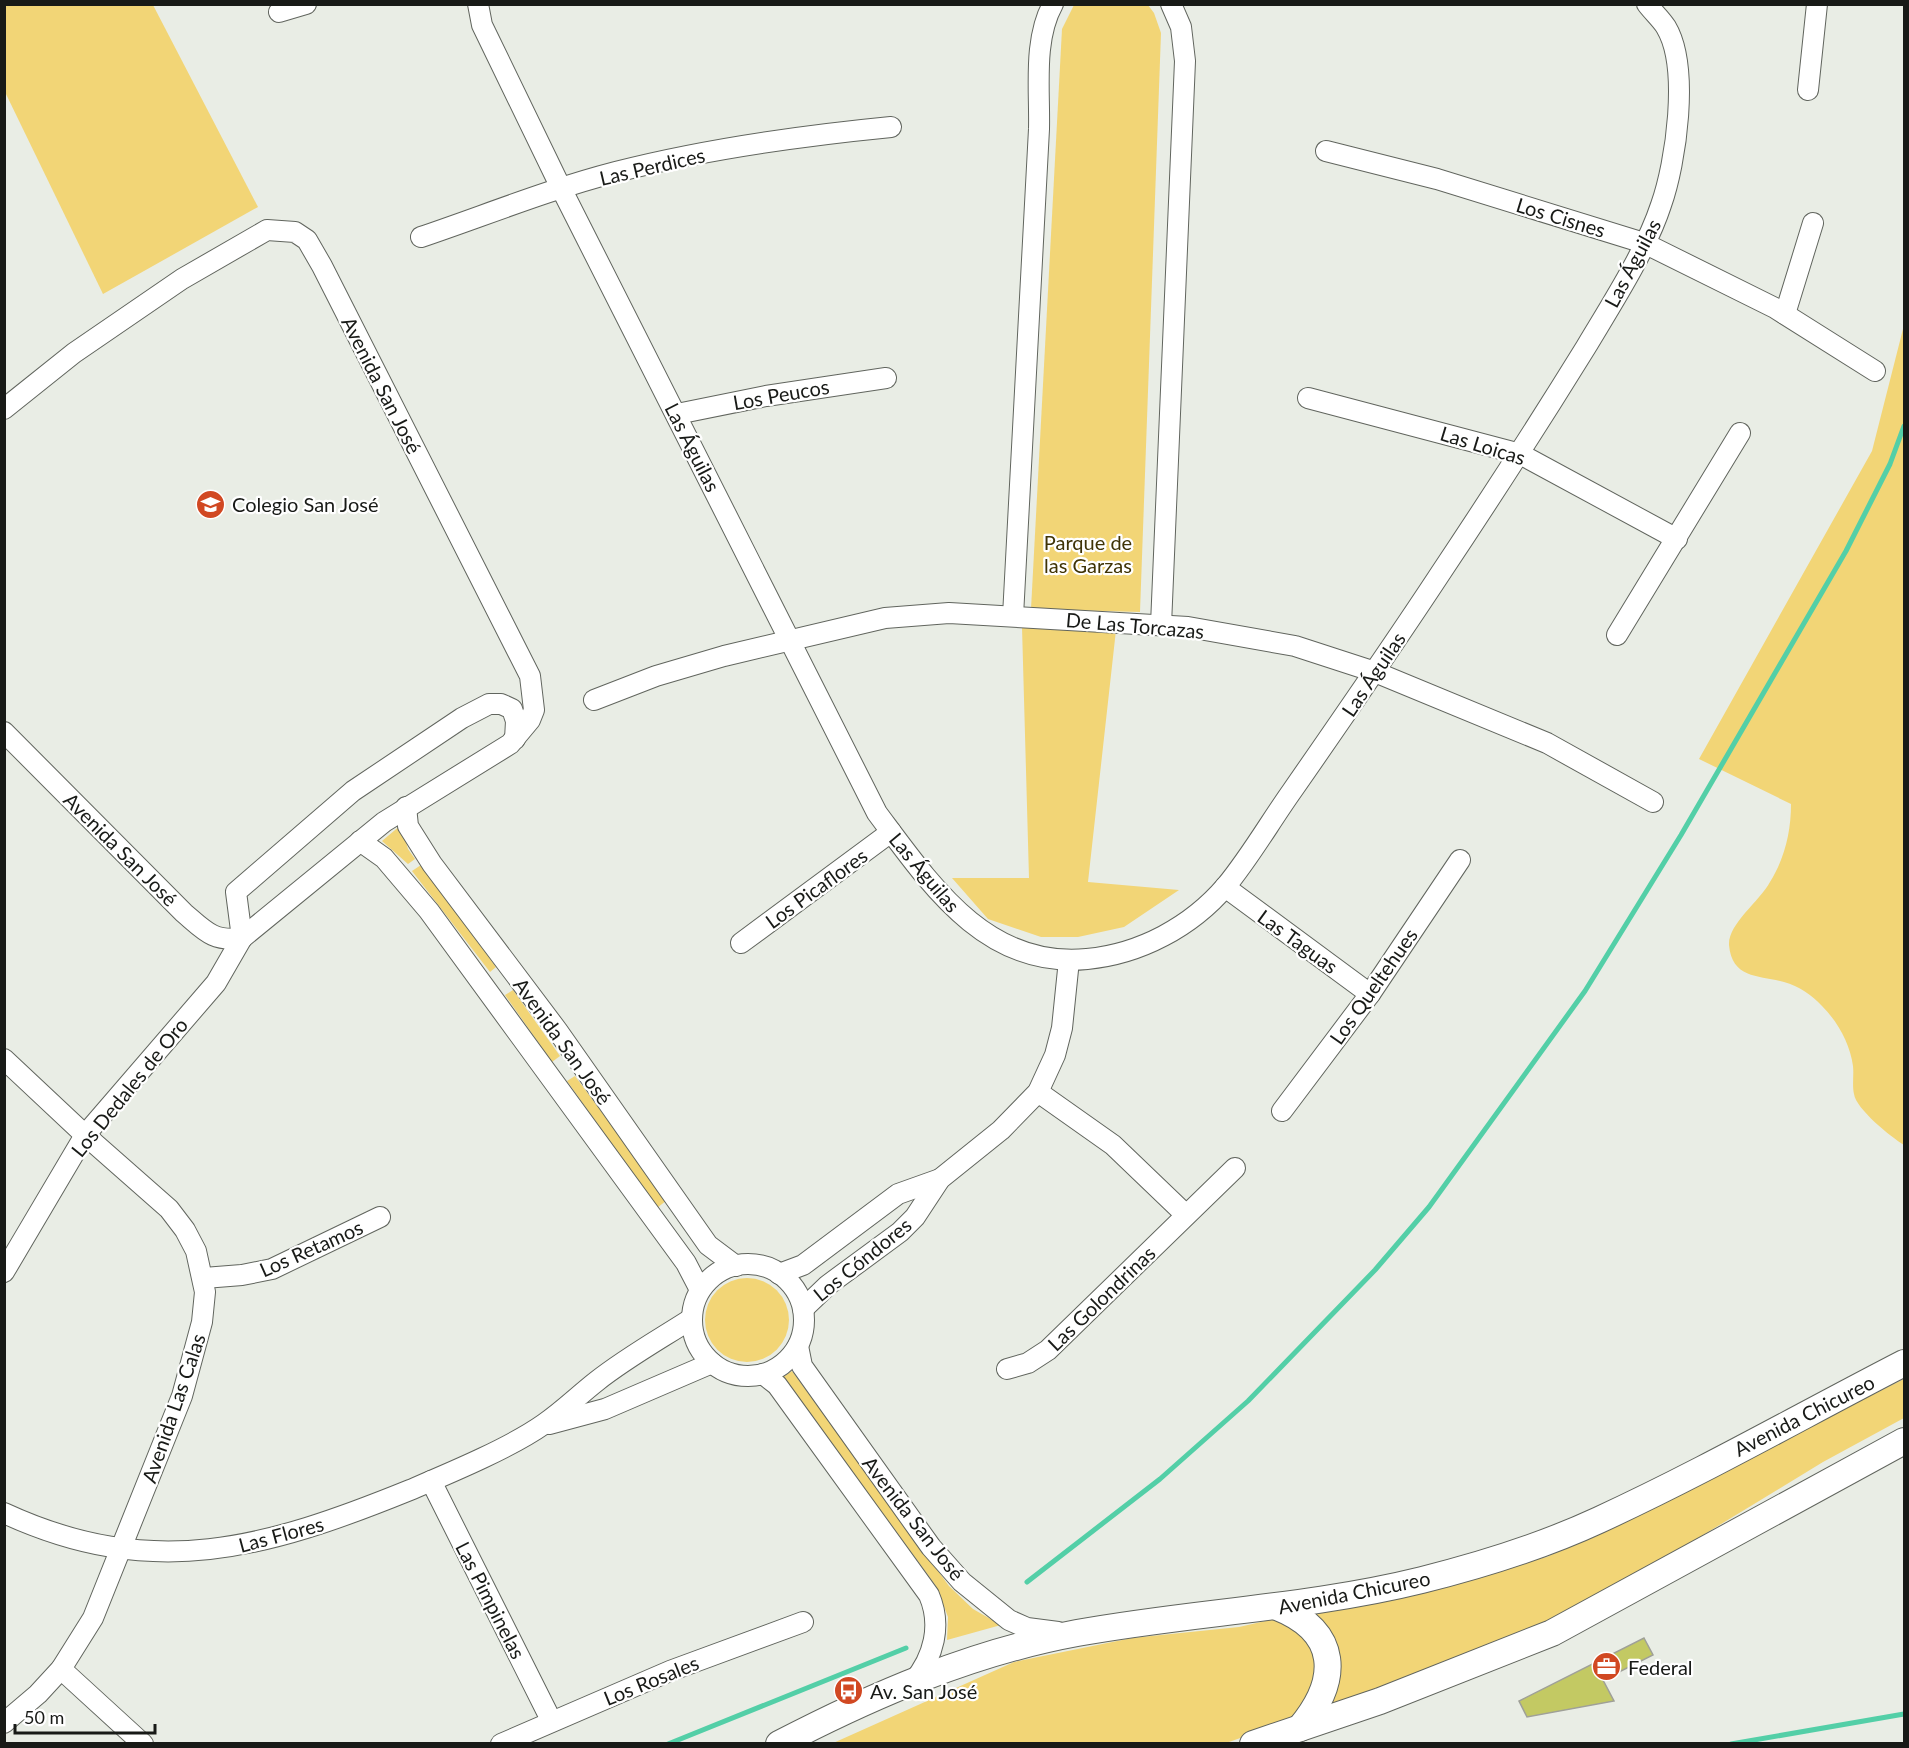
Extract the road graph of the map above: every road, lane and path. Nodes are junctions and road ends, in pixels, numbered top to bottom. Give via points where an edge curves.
1 (306, 4) edge
2 (478, 4) edge
3 (1053, 4) edge
4 (1171, 4) edge
5 (1647, 4) edge
6 (1817, 4) edge
7 (279, 12) dead end
8 (1808, 90) dead end
9 (891, 127) dead end
10 (1326, 150) dead end
11 (561, 188) junction
12 (1813, 223) dead end
13 (421, 237) dead end
14 (1644, 243) junction
15 (1785, 314) junction
16 (1875, 371) dead end
17 (886, 378) dead end
18 (1308, 398) dead end
19 (4, 409) edge
20 (677, 414) junction
21 (1740, 433) dead end
22 (1520, 454) junction
23 (1677, 539) junction
24 (1012, 616) junction
25 (1161, 625) junction
26 (1617, 635) dead end
27 (790, 639) junction
28 (1375, 672) junction
29 (594, 700) dead end
30 (4, 732) edge
31 (515, 738) junction
32 (1653, 802) dead end
33 (406, 807) junction
34 (891, 832) junction
35 (360, 841) junction
36 (1460, 860) dead end
37 (1225, 887) junction
38 (242, 938) junction
39 (741, 943) dead end
40 (1069, 960) junction
41 (1370, 994) junction
42 (4, 1059) edge
43 (1038, 1092) junction
44 (1282, 1111) dead end
45 (85, 1135) junction
46 (1235, 1168) dead end
47 (940, 1179) junction
48 (1186, 1215) junction
49 (381, 1216) dead end
50 (736, 1266) junction
51 (4, 1272) edge
52 (779, 1274) junction
53 (204, 1278) junction
54 (700, 1290) junction
55 (803, 1309) junction
56 (692, 1319) junction
57 (798, 1346) junction
58 (712, 1363) junction
59 (1905, 1364) edge
60 (1007, 1369) dead end
61 (763, 1374) junction
62 (543, 1425) junction
63 (1905, 1441) edge
64 (431, 1481) junction
65 (4, 1513) edge
66 (121, 1548) junction
67 (1277, 1607) junction
68 (804, 1623) dead end
69 (1076, 1633) junction
70 (61, 1669) junction
71 (913, 1682) junction
72 (551, 1720) junction
73 (4, 1722) edge
74 (1300, 1728) junction
75 (786, 1741) edge
76 (143, 1743) edge
77 (501, 1743) edge
78 (1253, 1743) edge

1 - 7 street
2 - 11 street, Las Águilas via 482,25
3 - 24 street via 1045,23 1040,55
4 - 25 street via 1181,27 1185,61
5 - 14 street, Las Águilas via 1667,28 1676,54 1679,105 1674,157 1661,207
6 - 8 street
9 - 11 street, Las Perdices via 735,148 616,172
10 - 14 street, Los Cisnes via 1437,179
11 - 13 street, Las Perdices
11 - 20 street, Las Águilas
12 - 15 street
14 - 15 street, Los Cisnes
14 - 22 street, Las Águilas via 1604,317
15 - 16 street, Los Cisnes
17 - 20 street, Los Peucos
18 - 22 street, Las Loicas
19 - 31 street, Avenida San José via 74,354 182,279 267,230 295,232 307,240 322,266 530,676 534,710
20 - 27 street, Las Águilas
21 - 23 street
22 - 23 street, Las Loicas
22 - 28 street, Las Águilas
23 - 26 street
24 - 25 street, De Las Torcazas
24 - 27 street, De Las Torcazas via 949,613 885,618
25 - 28 street, De Las Torcazas via 1294,646
27 - 29 street, De Las Torcazas via 656,676
27 - 34 street, Las Águilas via 877,813
28 - 32 street, De Las Torcazas via 1547,743
28 - 37 street, Las Águilas
30 - 38 street, Avenida San José via 206,933 224,940
31 - 33 street, Avenida San José
31 - 38 street via 512,709 489,704 353,792 236,892
33 - 35 street, Avenida San José
33 - 50 street, Avenida San José via 408,826 432,864 557,1030 708,1245
34 - 39 street, Los Picaflores
34 - 40 street, Las Águilas via 939,894 977,927 1015,948
35 - 38 street, Avenida San José
35 - 54 street, Avenida San José via 384,858 429,911 686,1263
36 - 41 street, Los Queltehues
37 - 40 street, Las Águilas via 1184,924 1148,944 1116,954
37 - 41 street, Las Taguas
38 - 45 street, Los Dedales de Oro via 216,983
40 - 43 street, Los Cóndores via 1062,1028
41 - 44 street, Los Queltehues
42 - 45 street, Avenida Las Calas
43 - 47 street, Los Cóndores via 1001,1130
43 - 48 street via 1113,1145
45 - 51 street, Los Dedales de Oro
45 - 53 street, Avenida Las Calas via 169,1209 196,1251
46 - 48 street, Las Golondrinas
47 - 52 street, Los Cóndores via 898,1194 803,1265
47 - 55 street, Los Cóndores via 900,1232 828,1285
48 - 60 street, Las Golondrinas via 1048,1350 1028,1363
49 - 53 street, Los Retamos via 272,1269
50 - 52 street via 759,1265
50 - 54 street via 716,1274
52 - 55 street via 797,1293
53 - 66 street, Avenida Las Calas via 202,1322 187,1378
54 - 56 street
55 - 57 street
56 - 58 street via 696,1343
56 - 62 street, Las Flores via 598,1380
57 - 61 street via 787,1361
57 - 69 street, Avenida San José via 802,1366 931,1547 962,1582 1018,1625
58 - 61 street via 732,1374
58 - 62 street, Las Flores via 604,1409
59 - 67 main road, Avenida Chicureo via 1598,1521 1555,1538 1423,1579
61 - 71 street, Avenida San José via 777,1385 929,1595 935,1642
62 - 64 street, Las Flores
63 - 74 main road via 1552,1633
64 - 66 street, Las Flores via 340,1517 259,1543 201,1551
64 - 72 street, Las Pimpinelas
65 - 66 street, Las Flores via 62,1536
66 - 70 street, Avenida Las Calas via 93,1618
67 - 69 main road, Avenida Chicureo
67 - 74 main road via 1296,1615 1314,1630 1328,1660 1323,1692
68 - 72 street, Los Rosales via 670,1671
69 - 71 main road, Avenida Chicureo via 963,1662
70 - 73 street, Avenida Las Calas
70 - 76 street
71 - 75 main road, Avenida Chicureo
72 - 77 street, Los Rosales
74 - 78 main road

